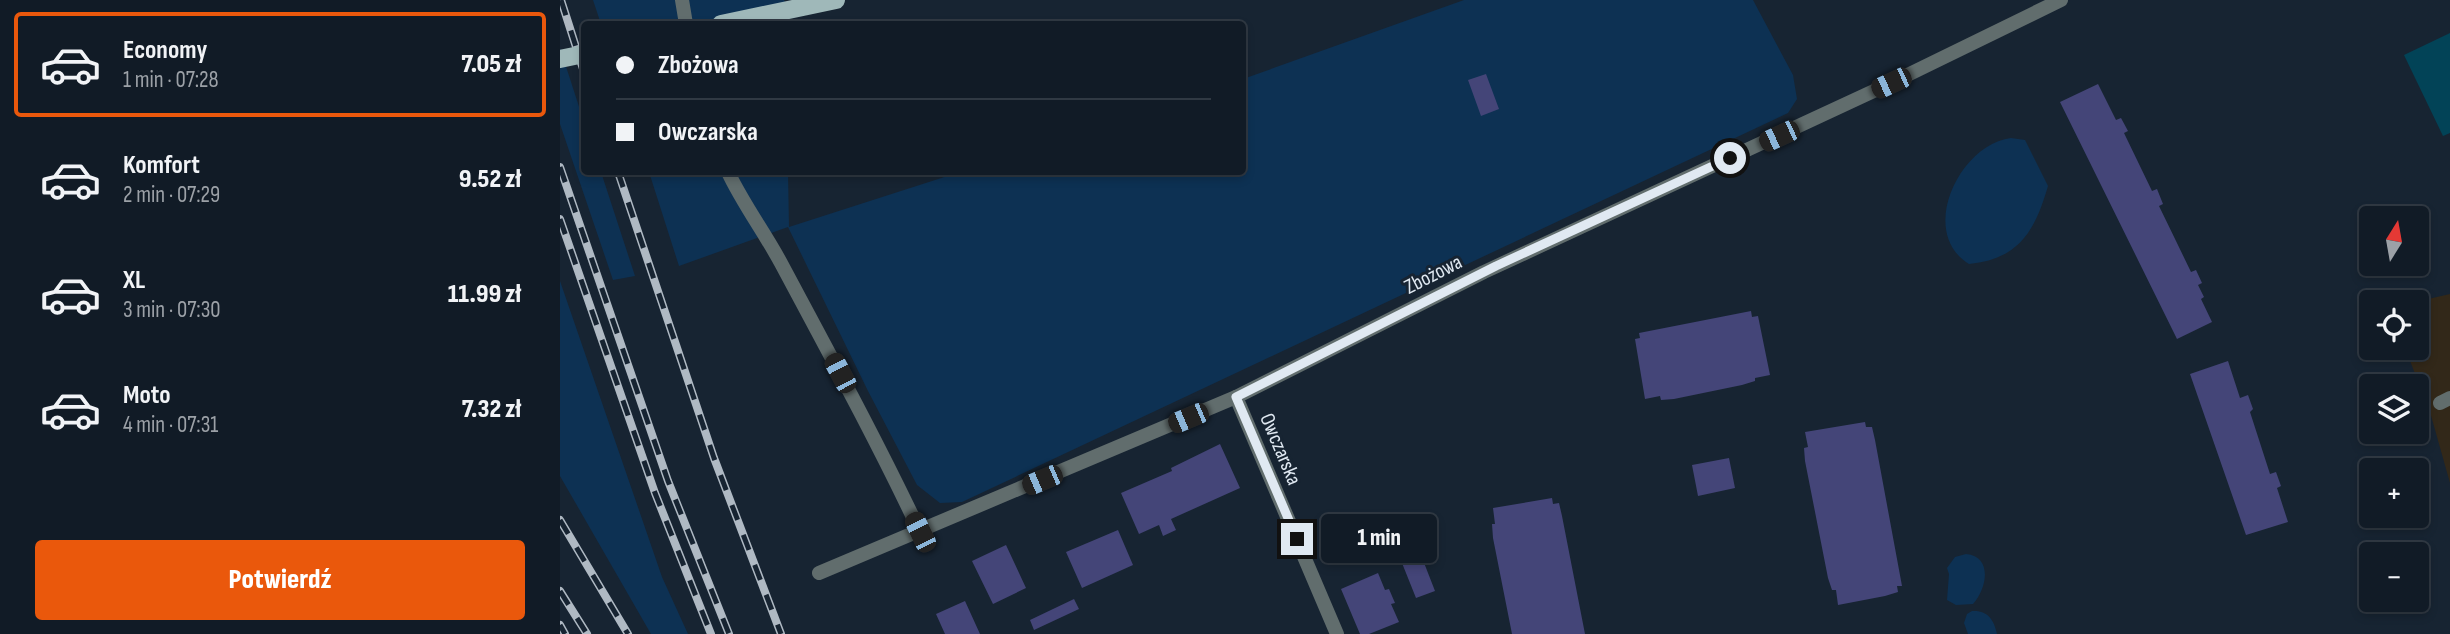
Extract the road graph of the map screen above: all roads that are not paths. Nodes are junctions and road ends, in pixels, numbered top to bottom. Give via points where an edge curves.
1 (682, 0) edge
2 (836, 0) edge
3 (2061, 0) edge
4 (685, 21) edge
5 (736, 21) edge
6 (581, 55) edge
7 (560, 59) edge
8 (729, 175) edge
9 (1236, 397) junction
10 (920, 532) junction
11 (819, 573) dead end
12 (1338, 634) edge

1 - 4 street
2 - 5 main road
3 - 9 street, Zbożowa via 1496,266
6 - 7 main road, bridge
8 - 10 street via 852,394
9 - 10 street, Zbożowa
9 - 12 street, Owczarska
10 - 11 street, Zbożowa

